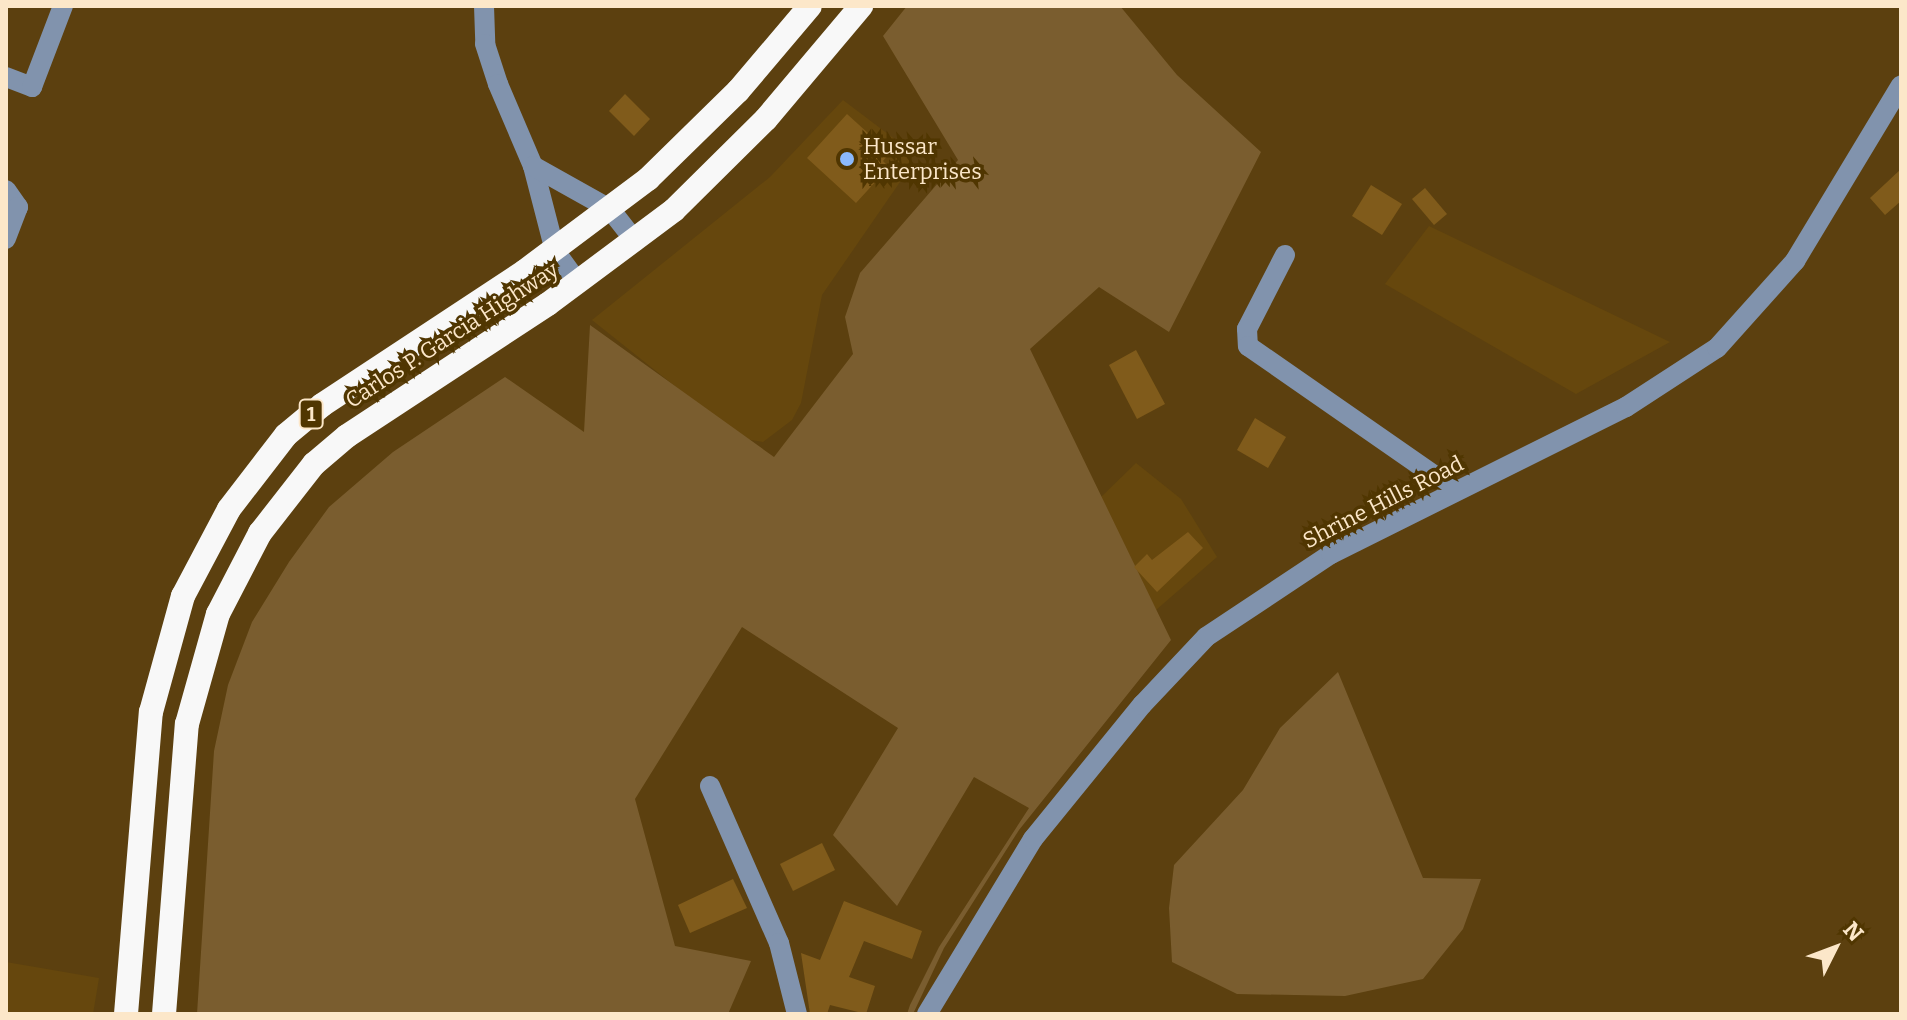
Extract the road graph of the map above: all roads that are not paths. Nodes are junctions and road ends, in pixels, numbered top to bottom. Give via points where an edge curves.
1 (63, 6) edge
2 (484, 6) edge
3 (810, 6) edge
4 (861, 6) edge
5 (6, 77) edge
6 (1901, 85) edge
7 (533, 166) junction
8 (6, 190) edge
9 (610, 209) junction
10 (6, 239) edge
11 (635, 241) junction
12 (555, 251) junction
13 (1285, 255) dead end
14 (578, 283) junction
15 (1455, 490) junction
16 (710, 786) dead end
17 (126, 1014) edge
18 (164, 1014) edge
19 (797, 1014) edge
20 (927, 1014) edge

1 - 5 street via 32,87
2 - 7 street via 485,44
3 - 9 highway, Carlos P. Garcia Highway / 1 via 696,135
4 - 11 highway, Carlos P. Garcia Highway / 1 via 734,153
6 - 15 street, Shrine Hills Road via 1795,261 1743,325 1660,389
7 - 9 street
7 - 12 street
8 - 10 street via 18,207
9 - 11 street
9 - 12 highway, Carlos P. Garcia Highway / 1
11 - 14 highway, Carlos P. Garcia Highway / 1
12 - 14 street
12 - 17 highway, Carlos P. Garcia Highway / 1 via 322,405 262,465 205,547 183,596 151,712
13 - 15 street via 1247,329 1248,346
14 - 18 highway, Carlos P. Garcia Highway / 1 via 347,436 314,464 238,568 218,614 187,724
15 - 20 street, Shrine Hills Road via 1307,568 1206,637 1142,705 1033,839
16 - 19 street via 779,943

